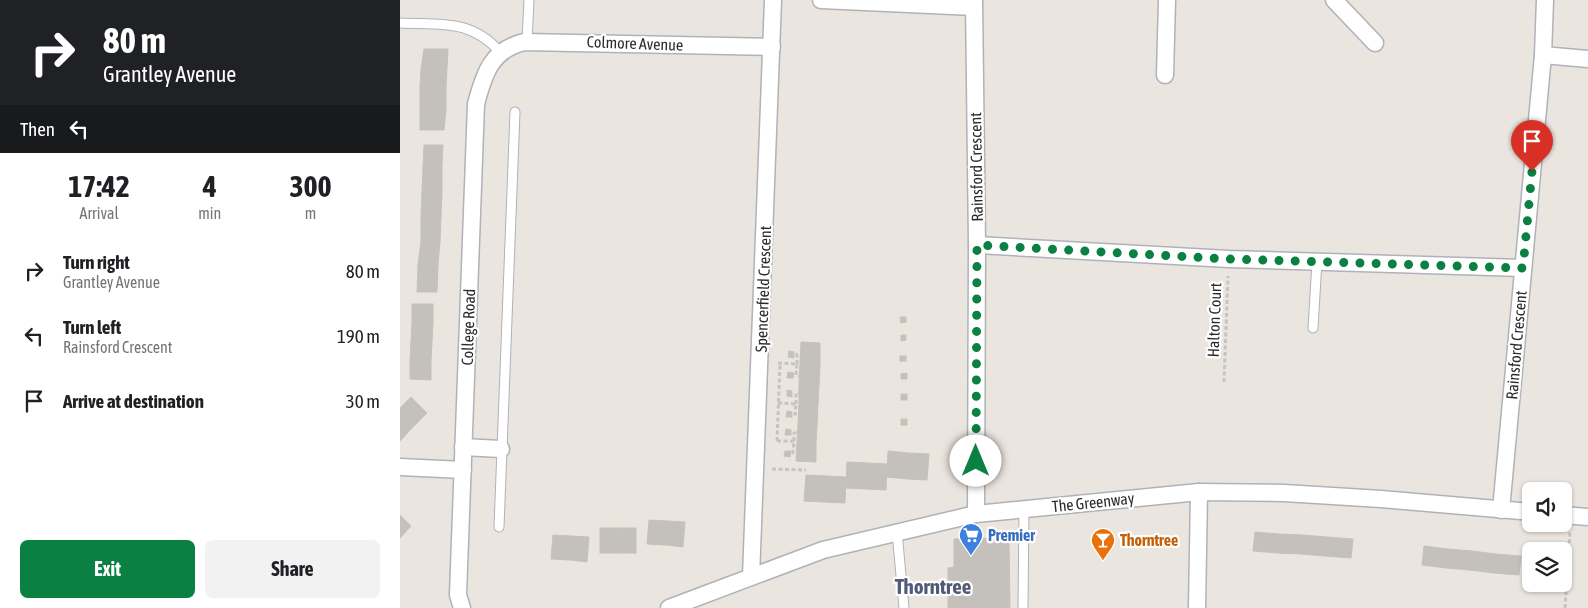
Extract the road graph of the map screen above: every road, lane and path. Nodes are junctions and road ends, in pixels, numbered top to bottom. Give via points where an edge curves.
1 (529, 0) edge
2 (774, 0) edge
3 (821, 0) edge
4 (1167, 0) edge
5 (1334, 0) edge
6 (1545, 0) edge
7 (974, 4) edge
8 (400, 23) edge
9 (527, 41) junction
10 (1375, 43) dead end
11 (772, 47) junction
12 (500, 52) junction
13 (1543, 54) junction
14 (1588, 59) edge
15 (1165, 75) dead end
16 (515, 112) dead end
17 (977, 245) junction
18 (1228, 259) junction
19 (1317, 261) junction
20 (1523, 268) junction
21 (1313, 328) dead end
22 (800, 354) dead end
23 (797, 364) junction
24 (800, 376) dead end
25 (1224, 382) dead end
26 (799, 393) dead end
27 (778, 403) junction
28 (796, 404) junction
29 (798, 415) dead end
30 (797, 433) dead end
31 (794, 441) junction
32 (464, 447) junction
33 (501, 449) junction
34 (796, 454) dead end
35 (400, 468) edge
36 (755, 468) junction
37 (463, 470) junction
38 (806, 470) dead end
39 (1198, 492) junction
40 (1024, 509) junction
41 (1501, 510) junction
42 (1522, 511) edge
43 (976, 514) junction
44 (1572, 515) edge
45 (1588, 517) edge
46 (499, 527) dead end
47 (897, 532) junction
48 (1567, 532) edge
49 (751, 577) junction
50 (673, 607) edge
51 (462, 608) edge
52 (904, 608) edge
53 (1023, 608) edge
54 (1197, 608) edge
55 (1565, 608) edge

1 - 9 lane
2 - 11 street, Spencerfield Crescent
3 - 7 street
4 - 15 street
5 - 10 street
6 - 13 street, Rainsford Crescent
7 - 17 street, Rainsford Crescent
8 - 12 lane via 459,26 474,30 490,40
9 - 11 street, Colmore Avenue
9 - 12 street, Colmore Avenue
11 - 36 street, Spencerfield Crescent
12 - 32 street, College Road via 483,78 476,104
13 - 14 street
13 - 20 street, Rainsford Crescent
16 - 33 lane
17 - 18 street
17 - 43 street, Rainsford Crescent
18 - 19 street
18 - 25 path, Halton Court
19 - 20 street
19 - 21 lane
20 - 41 street, Rainsford Crescent
22 - 23 path via 797,354
23 - 24 path via 796,375
23 - 27 path via 780,363
26 - 28 path via 796,393
27 - 28 path
27 - 31 path via 777,441
28 - 29 path via 795,414
30 - 31 path via 794,433
31 - 34 path via 793,453
32 - 33 street
32 - 37 street, College Road
33 - 46 lane
35 - 37 street
36 - 38 path
36 - 49 street, Spencerfield Crescent
37 - 51 street, College Road via 458,595
39 - 40 street, The Greenway
39 - 41 street, The Greenway via 1372,498
39 - 54 street
40 - 43 street, The Greenway
40 - 53 lane
41 - 42 street, The Greenway
43 - 47 street, The Greenway
44 - 45 street
47 - 49 street, The Greenway via 822,550
47 - 52 lane
48 - 55 path
49 - 50 street, The Greenway

